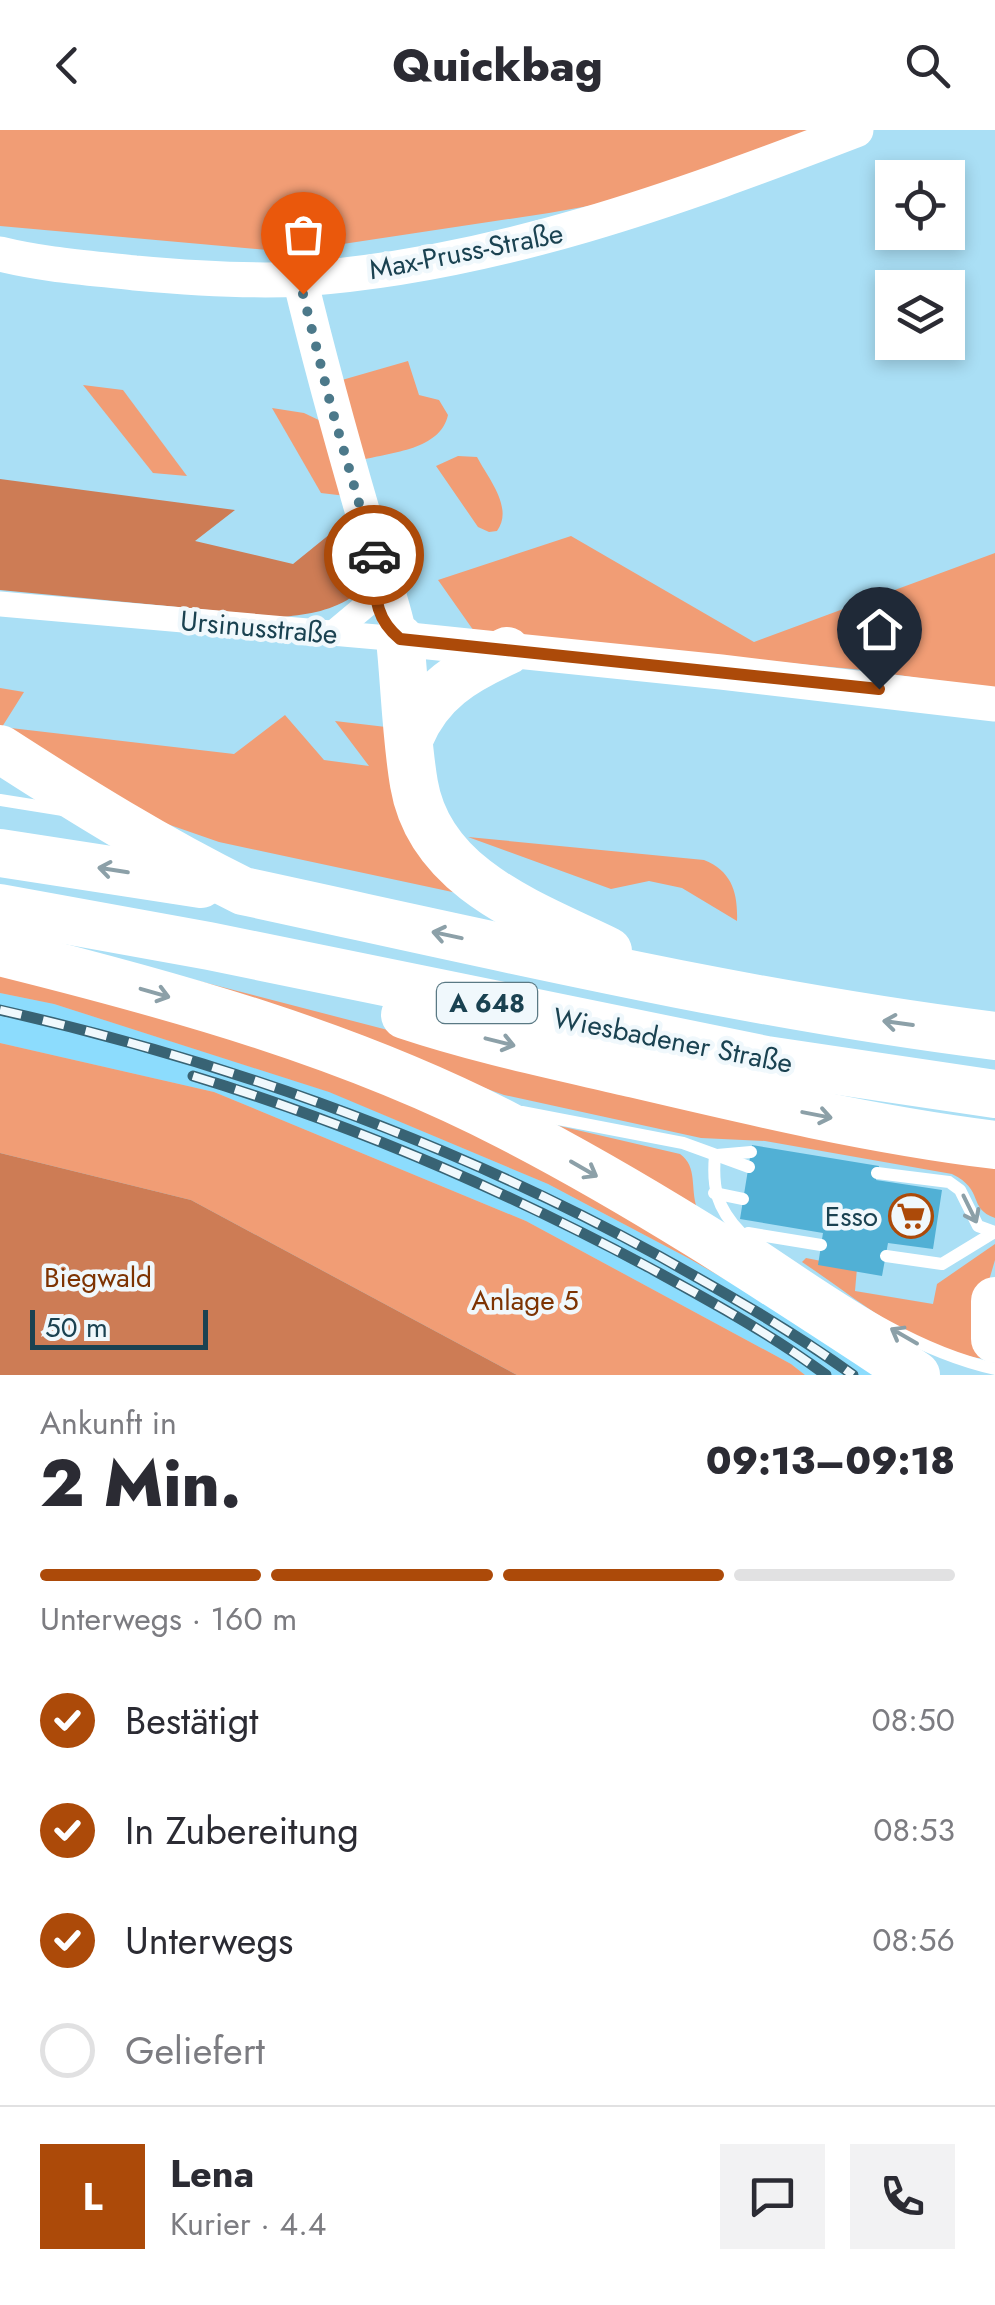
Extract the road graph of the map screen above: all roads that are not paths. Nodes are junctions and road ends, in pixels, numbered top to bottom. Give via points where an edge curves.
1 (856, 130) edge
2 (0, 254) edge
3 (300, 279) junction
4 (375, 556) junction
5 (0, 604) edge
6 (368, 626) junction
7 (506, 651) junction
8 (995, 704) edge
9 (0, 749) edge
10 (411, 749) junction
11 (1, 799) edge
12 (114, 822) junction
13 (0, 853) edge
14 (244, 890) junction
15 (0, 908) edge
16 (209, 946) junction
17 (0, 952) edge
18 (678, 986) junction
19 (995, 1036) edge
20 (995, 1094) edge
21 (455, 1101) junction
22 (995, 1145) edge
23 (751, 1152) dead end
24 (714, 1155) junction
25 (748, 1167) dead end
26 (888, 1191) dead end
27 (714, 1193) junction
28 (744, 1199) dead end
29 (740, 1232) junction
30 (994, 1232) edge
31 (822, 1246) dead end
32 (886, 1256) dead end
33 (995, 1301) edge
34 (995, 1339) edge
35 (995, 1369) edge
36 (916, 1375) edge

1 - 3 main road, Max-Pruss-Straße via 684,196 552,237
2 - 3 main road, Max-Pruss-Straße via 208,279
3 - 4 main road
4 - 6 main road
4 - 6 main road via 392,600
5 - 6 street, Ursinusstraße
6 - 7 main road, Ursinusstraße
6 - 10 highway
7 - 8 main road, Ursinusstraße
7 - 10 highway via 443,686 417,720
9 - 12 highway
10 - 18 highway via 414,787 430,831 455,863 535,916
11 - 12 lane
12 - 14 highway
14 -> 13 highway, A 648
18 -> 14 highway, A 648
15 - 16 highway, Wiesbadener Straße / A 648
16 - 20 highway, Wiesbadener Straße / A 648 via 766,1060
16 -> 22 highway via 490,1040 782,1109
17 -> 21 highway via 219,1012
19 -> 18 highway, Wiesbadener Straße / A 648
21 - 24 lane via 683,1143
21 -> 36 highway via 734,1256
23 - 24 lane
24 - 25 lane
24 - 27 lane
26 -> 30 lane via 884,1173 949,1182 978,1226
27 - 28 lane
27 - 29 lane
29 - 31 lane
35 -> 29 lane via 907,1339
30 - 32 lane via 942,1264
33 - 34 highway

